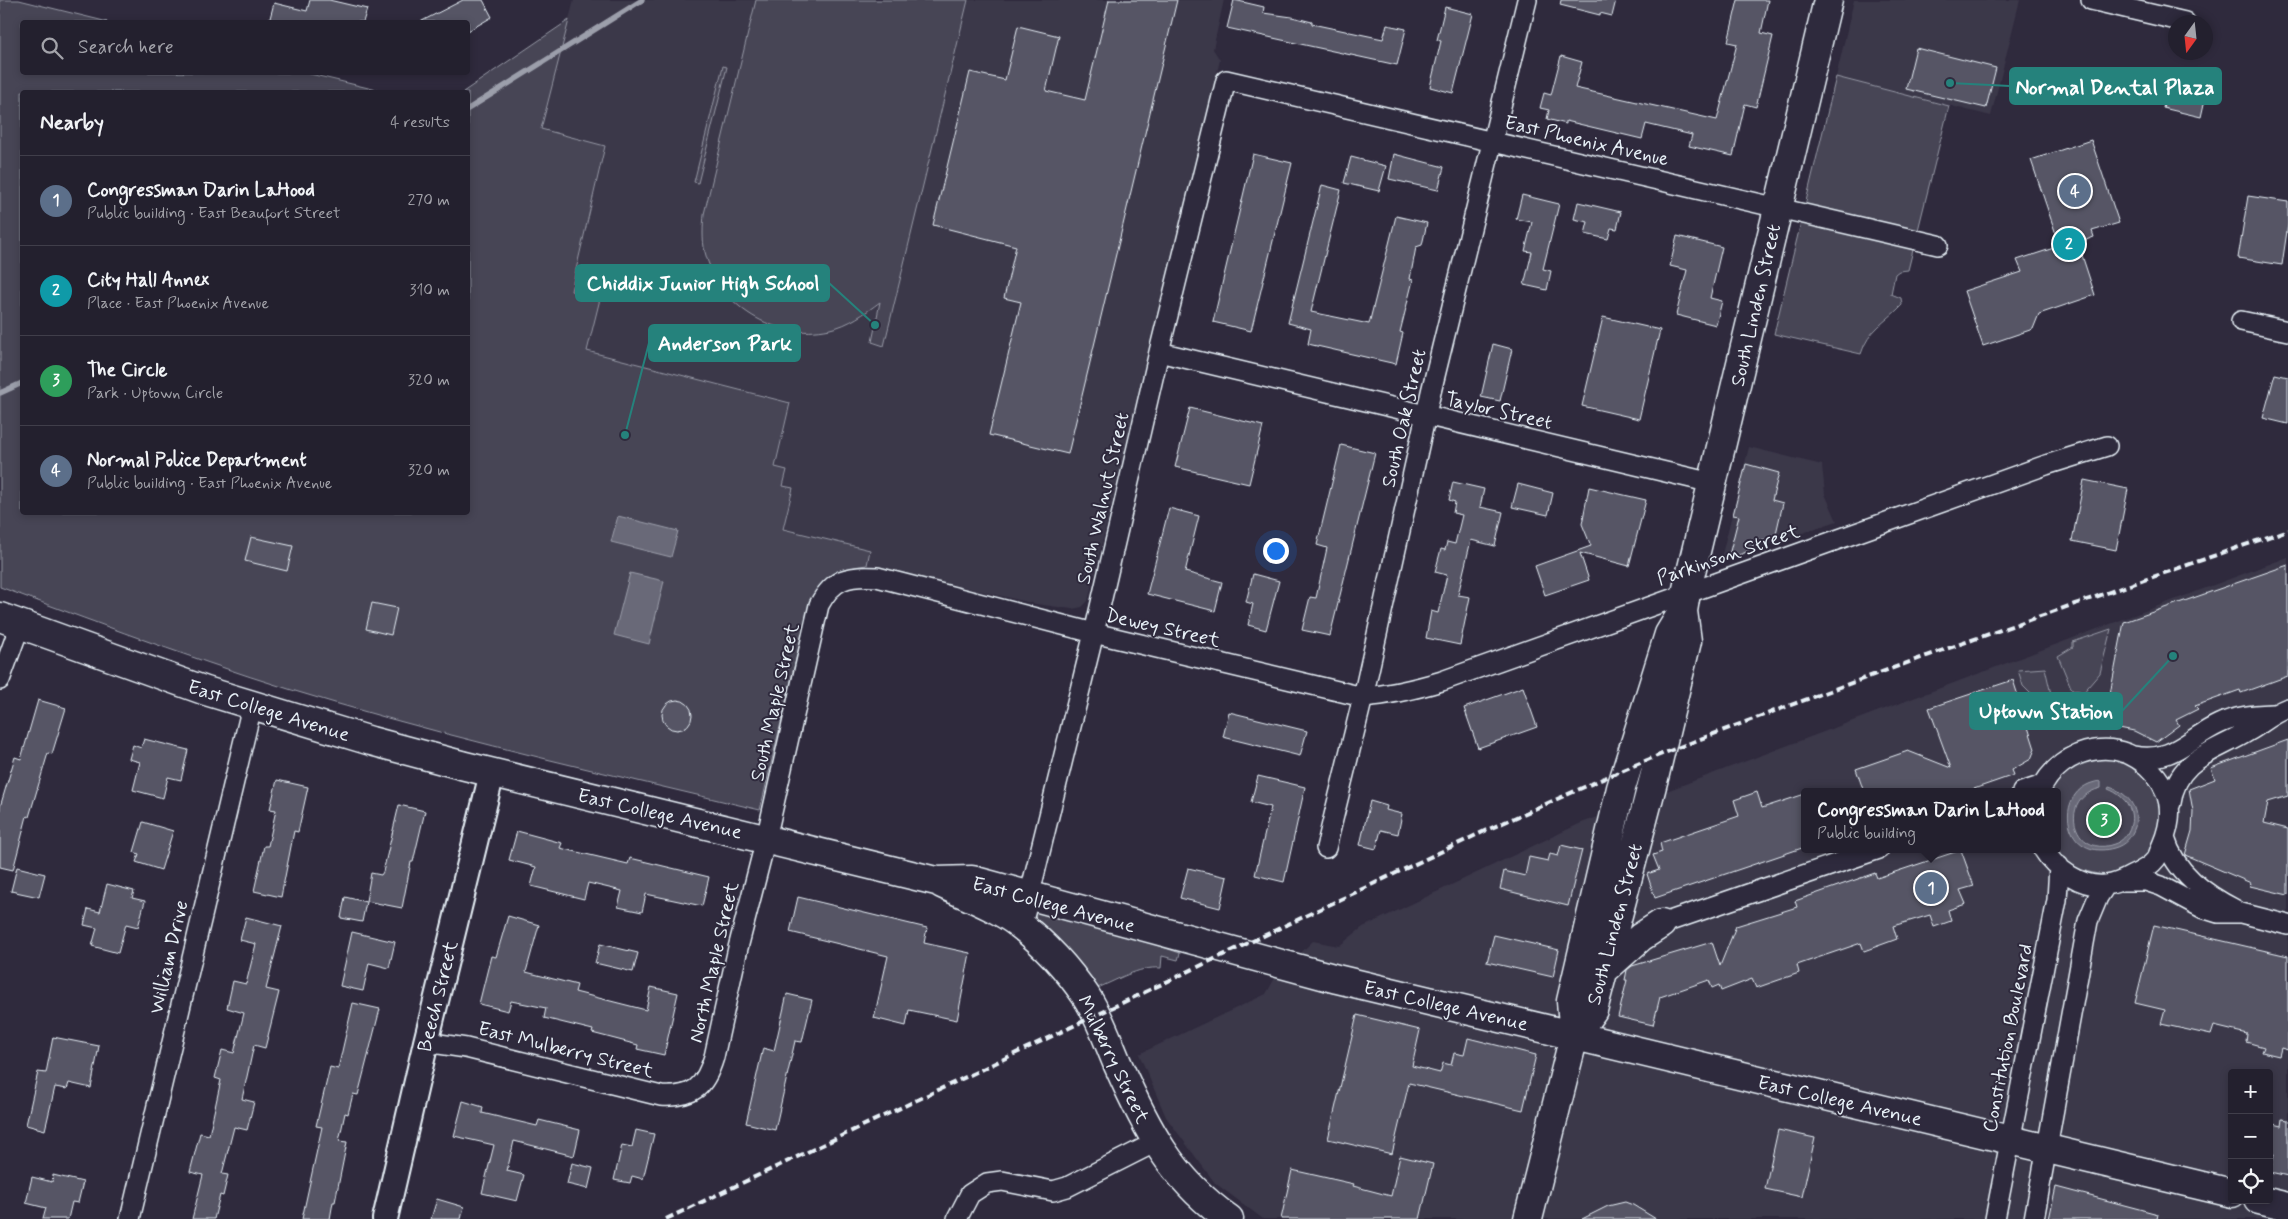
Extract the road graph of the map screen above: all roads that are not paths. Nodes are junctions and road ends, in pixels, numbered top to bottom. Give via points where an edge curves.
1 (1527, 0) edge
2 (1828, 0) edge
3 (2091, 0) edge
4 (2168, 18) edge
5 (1226, 80) joint
6 (1493, 142) junction
7 (1778, 207) junction
8 (1938, 245) dead end
9 (2241, 321) dead end
10 (2288, 331) edge
11 (1159, 352) junction
12 (1426, 416) junction
13 (2107, 446) dead end
14 (1712, 483) junction
15 (838, 582) joint
16 (1684, 602) junction
17 (10, 621) edge
18 (1094, 633) junction
19 (0, 680) edge
20 (1363, 697) junction
21 (252, 706) junction
22 (2280, 711) edge
23 (2134, 756) junction
24 (492, 773) junction
25 (2042, 788) edge
26 (2171, 803) junction
27 (2165, 838) junction
28 (766, 839) junction
29 (1326, 848) dead end
30 (1867, 853) edge
31 (2047, 853) edge
32 (2059, 866) junction
33 (936, 881) junction
34 (2114, 883) junction
35 (1625, 885) junction
36 (1030, 894) junction
37 (2241, 913) junction
38 (1019, 924) junction
39 (1661, 924) junction
40 (2288, 925) edge
41 (1603, 971) junction
42 (1574, 1036) junction
43 (426, 1042) junction
44 (694, 1090) joint
45 (1156, 1142) junction
46 (2029, 1145) junction
47 (2228, 1192) edge
48 (2273, 1203) edge
49 (2288, 1207) edge
50 (130, 1219) edge
51 (385, 1219) edge
52 (957, 1219) edge
53 (1229, 1219) edge
54 (1528, 1219) edge
55 (1995, 1219) edge
56 (2034, 1219) edge

1 - 6 street, South Oak Street
2 - 7 main road, South Linden Street
3 - 4 street
5 - 6 street, East Phoenix Avenue
5 - 11 street, South Walnut Street
6 - 7 street, East Phoenix Avenue
6 - 12 street, South Oak Street
7 - 8 street, East Phoenix Avenue
7 - 14 main road, South Linden Street
9 - 10 street
11 - 12 street, Taylor Street
11 - 18 street, South Walnut Street
12 - 14 street, Taylor Street
12 - 20 street, South Oak Street
13 - 16 street, Parkinson Street via 2046,465
14 - 16 main road, South Linden Street
15 - 18 street, Dewey Street via 849,577 876,577
15 - 28 street, South Maple Street via 826,592 819,605
16 - 20 street, Parkinson Street via 1442,681 1408,691
16 - 35 main road, South Linden Street via 1687,641
16 - 42 main road, South Linden Street via 1669,634 1621,788 1571,1001
17 - 19 street
17 - 21 main road, East College Avenue
18 - 20 street, Dewey Street
18 - 36 street, South Walnut Street
20 - 29 street, South Oak Street
21 - 24 main road, East College Avenue
21 - 50 street, William Drive
22 - 23 street via 2246,715 2219,724 2160,757
22 - 26 street via 2249,732 2214,748 2186,768 2172,789
23 - 25 street via 2108,748 2088,751 2056,768
23 - 26 street via 2153,771
24 - 28 main road, East College Avenue
24 - 43 street, Beech Street
26 - 27 street
27 - 34 street via 2156,859 2142,871
27 - 37 street via 2182,871 2209,895
28 - 33 main road, East College Avenue
28 - 44 street, North Maple Street via 712,1064 704,1081
30 - 39 street
31 - 32 street
32 - 34 street via 2077,879
32 - 46 street, Constitution Boulevard
33 - 36 main road, East College Avenue via 972,880
33 - 38 main road, Mulberry Street
34 - 37 street via 2146,881 2202,908 2218,913
34 - 46 street, Constitution Boulevard via 2098,897 2088,922
35 - 39 main road via 1630,908 1636,916 1650,924
35 - 41 main road, South Linden Street
36 - 38 street, South Walnut Street
36 - 42 main road, East College Avenue via 1262,960
37 - 40 street
38 - 45 main road, Mulberry Street via 1065,968 1086,996
39 - 41 main road
41 - 42 main road, South Linden Street via 1593,1010
42 - 46 main road, East College Avenue
42 - 54 main road
43 - 44 street, East Mulberry Street via 466,1048 662,1096
43 - 51 street, Beech Street
45 - 52 street via 1053,1191 1002,1181 987,1183 970,1194
45 - 53 main road, Mulberry Street via 1189,1185
46 - 47 main road, East College Avenue
46 - 55 street, Constitution Boulevard
46 - 56 street, Constitution Boulevard
48 - 49 main road

